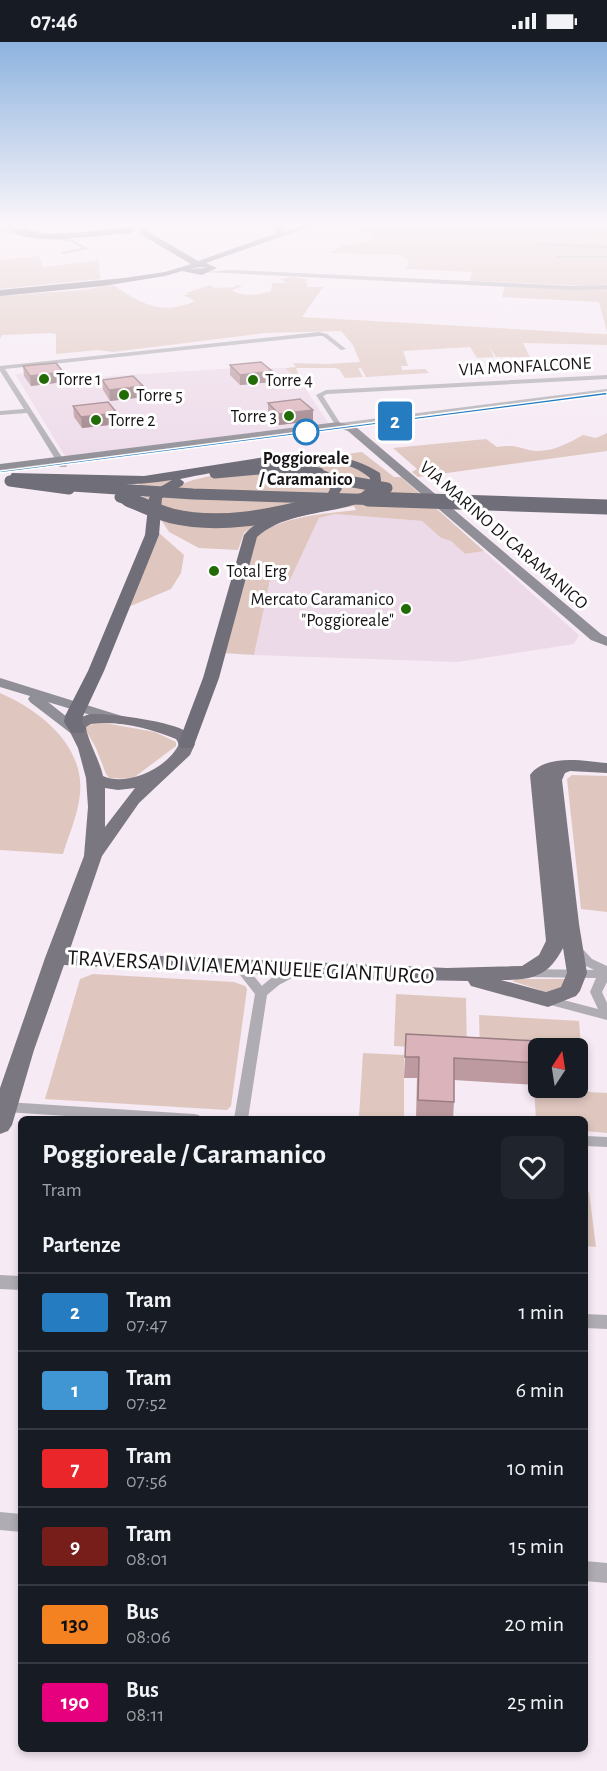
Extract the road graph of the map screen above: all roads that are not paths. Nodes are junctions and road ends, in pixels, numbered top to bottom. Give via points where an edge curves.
1 (343, 349) dead end
2 (1, 368) edge
3 (607, 377) edge
4 (607, 391) edge
5 (607, 396) edge
6 (30, 411) junction
7 (0, 413) edge
8 (338, 424) junction
9 (352, 429) junction
10 (61, 462) junction
11 (0, 467) edge
12 (320, 473) junction
13 (5, 477) edge
14 (607, 501) edge
15 (588, 503) junction
16 (607, 507) edge
17 (258, 528) junction
18 (607, 642) edge
19 (0, 682) edge
20 (21, 690) junction
21 (78, 708) junction
22 (130, 723) junction
23 (77, 730) junction
24 (187, 744) junction
25 (566, 766) junction
26 (607, 768) edge
27 (163, 770) junction
28 (96, 779) junction
29 (93, 856) junction
30 (573, 946) junction
31 (56, 958) junction
32 (239, 966) junction
33 (299, 969) junction
34 (527, 973) junction
35 (577, 973) junction
36 (606, 973) edge
37 (447, 975) junction
38 (261, 994) junction
39 (548, 1000) junction
40 (607, 1011) edge
41 (607, 1016) edge
42 (3, 1116) edge
43 (18, 1116) edge
44 (241, 1116) edge
45 (588, 1141) edge
46 (607, 1142) edge
47 (0, 1282) edge
48 (18, 1283) edge
49 (588, 1321) edge
50 (607, 1322) edge
51 (0, 1521) edge
52 (18, 1523) edge
53 (588, 1571) edge
54 (607, 1572) edge

1 - 2 street via 325,334 319,334
2 - 6 street
3 - 8 street, VIA MONFALCONE via 320,393
4 - 8 street
5 - 9 street
6 - 7 street
6 - 10 street
8 - 9 main road
8 - 10 main road
9 - 10 main road
9 - 18 main road, VIA MARINO DI CARAMANICO via 596,637
10 - 11 main road
10 - 13 main road
12 - 13 highway, bridge via 331,479 336,489 323,502 272,515 216,520 170,515 117,496
12 - 15 highway, bridge via 390,489 530,494
12 - 21 highway, bridge via 276,467 215,473 161,490 153,505 152,535
13 - 15 highway, bridge via 193,494
13 - 17 highway via 146,480 313,458 358,464 377,479 372,492 284,515
14 - 15 highway
15 - 16 highway, bridge
15 - 17 highway, bridge via 342,509 282,519
17 - 24 highway via 249,539 211,678
19 - 20 main road
20 - 21 main road
20 - 23 main road
21 - 22 main road
21 - 23 highway via 73,722
22 - 23 main road via 92,719
22 - 24 main road via 176,733
23 - 28 main road via 94,765
24 - 27 main road
25 - 26 main road
25 - 30 main road via 558,770 553,780
25 - 34 main road via 549,766 539,775 556,941 547,958
27 - 28 main road via 125,785 110,785
27 - 29 main road via 124,810
28 - 29 main road
29 - 31 main road
30 - 35 main road
30 - 36 street
31 - 32 main road, TRAVERSA DI VIA EMANUELE GIANTURCO
31 - 42 main road
32 - 33 main road, TRAVERSA DI VIA EMANUELE GIANTURCO
32 - 38 street
33 - 37 main road, TRAVERSA DI VIA EMANUELE GIANTURCO
33 - 38 street
34 - 35 street, TRAVERSA DI VIA EMANUELE GIANTURCO
34 - 37 main road, TRAVERSA DI VIA EMANUELE GIANTURCO
35 - 36 street, TRAVERSA DI VIA EMANUELE GIANTURCO
35 - 39 main road via 569,991
36 - 40 street via 596,992
37 - 39 main road, TRAVERSA DI VIA EMANUELE GIANTURCO
38 - 44 street
39 - 41 street, TRAVERSA DI VIA EMANUELE GIANTURCO
42 - 43 street
45 - 46 street
47 - 48 street
49 - 50 street
51 - 52 street
53 - 54 street

